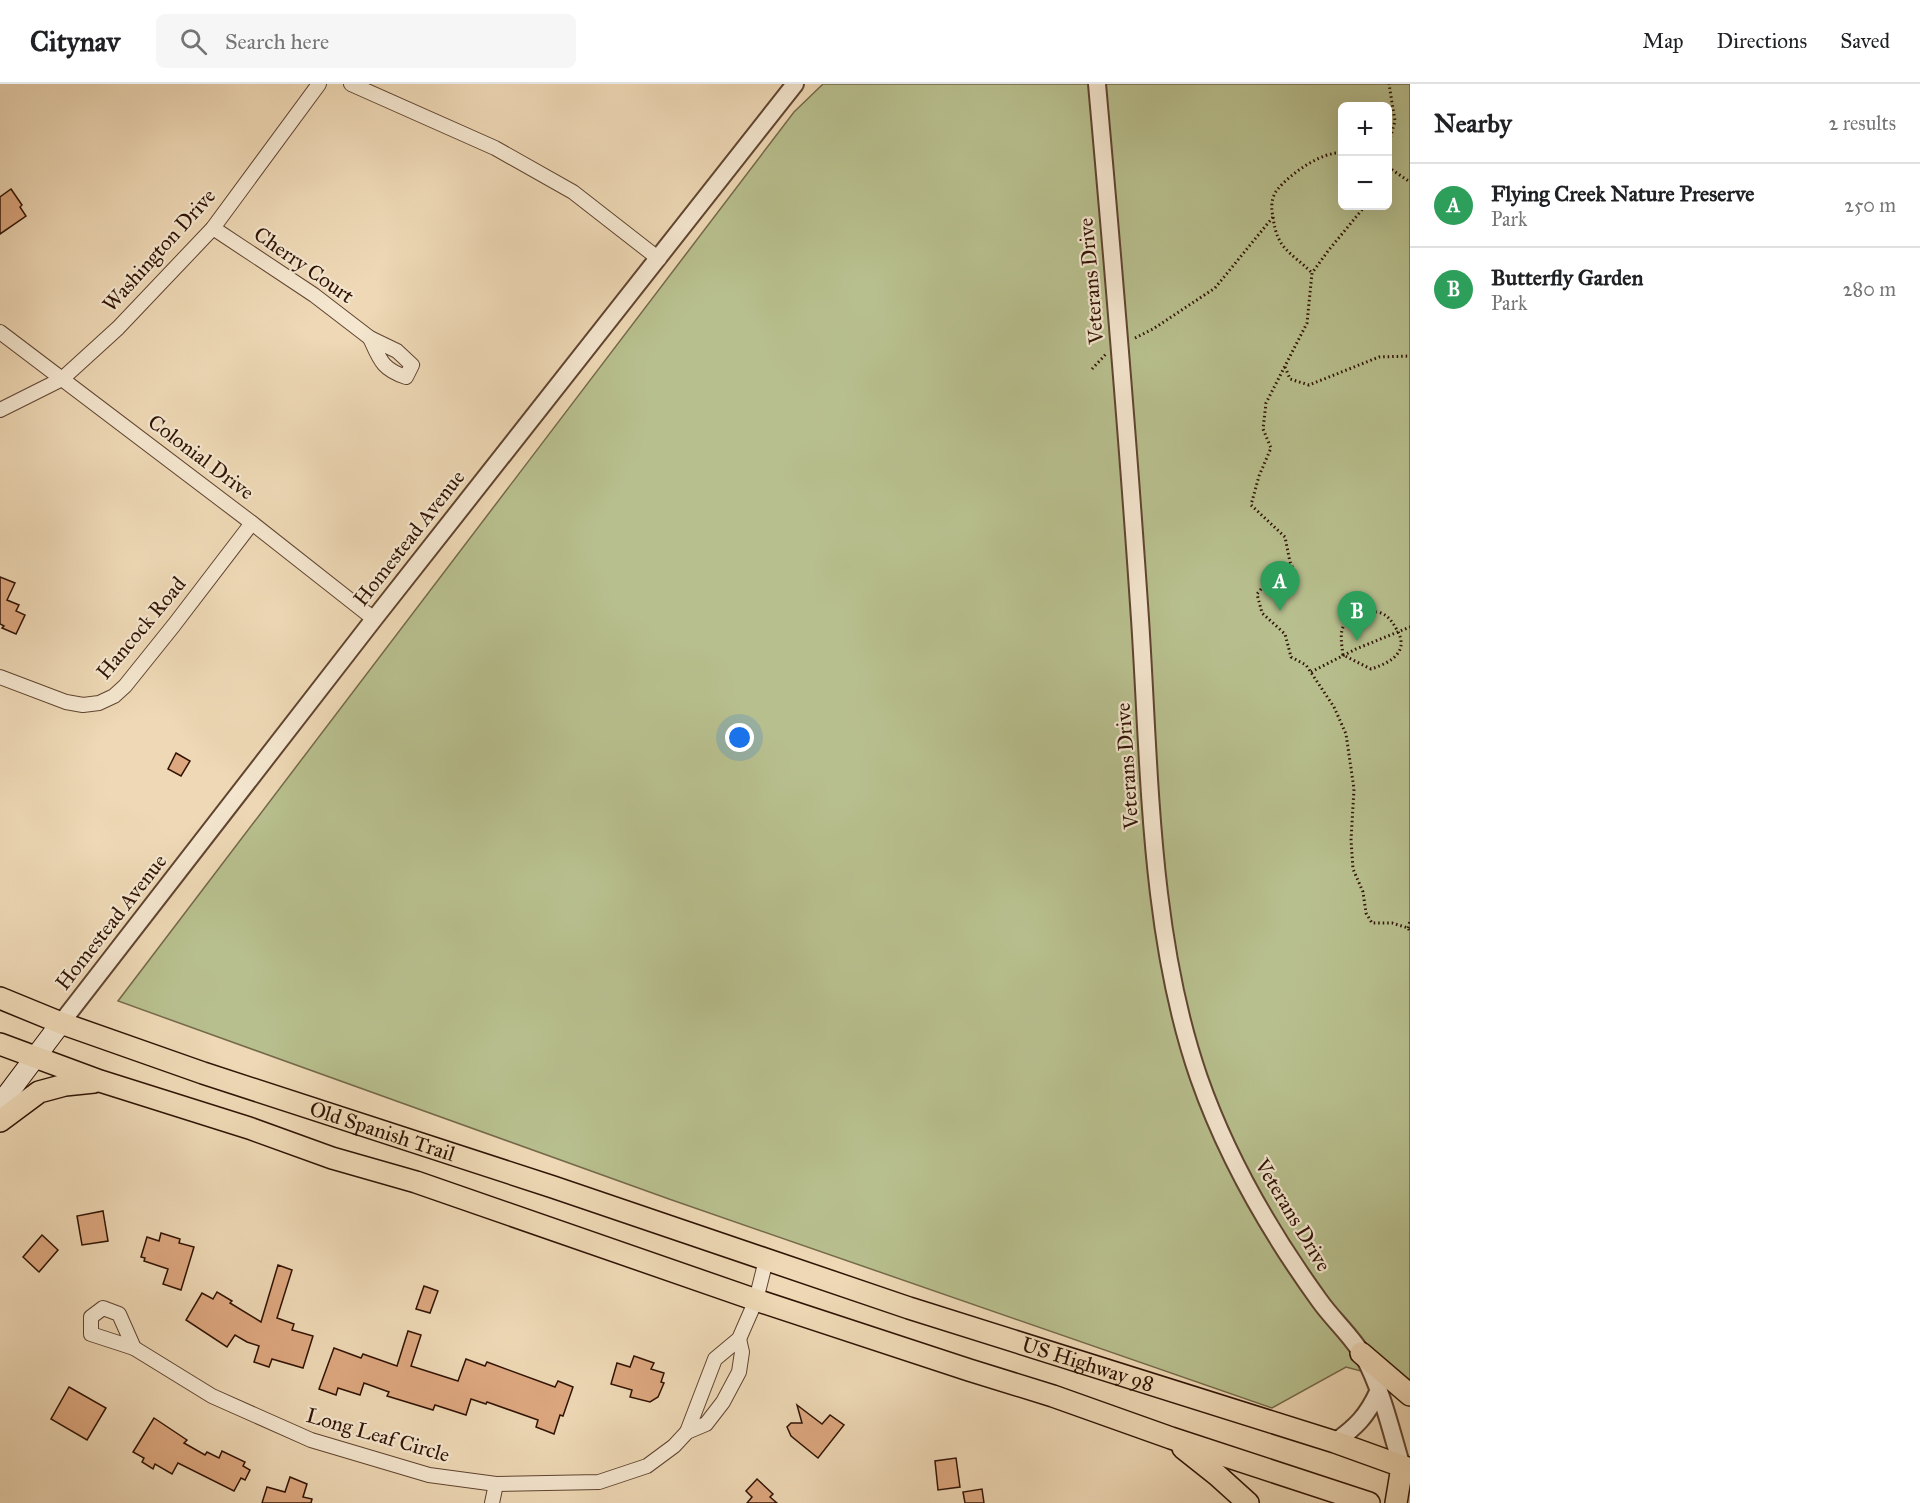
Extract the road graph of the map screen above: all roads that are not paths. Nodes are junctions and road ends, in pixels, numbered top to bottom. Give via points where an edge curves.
1 (319, 84) edge
2 (351, 84) edge
3 (795, 84) edge
4 (1097, 84) edge
5 (213, 228) junction
6 (659, 259) junction
7 (0, 332) edge
8 (370, 338) dead end
9 (62, 379) junction
10 (0, 410) edge
11 (252, 523) junction
12 (374, 619) junction
13 (0, 677) edge
14 (0, 998) edge
15 (61, 1023) junction
16 (0, 1044) edge
17 (35, 1059) junction
18 (100, 1081) junction
19 (0, 1104) edge
20 (0, 1121) edge
21 (766, 1260) junction
22 (756, 1300) junction
23 (739, 1339) junction
24 (134, 1348) dead end
25 (1361, 1353) junction
26 (1378, 1392) junction
27 (1410, 1395) edge
28 (687, 1432) junction
29 (1171, 1438) junction
30 (1335, 1442) junction
31 (1406, 1468) edge
32 (496, 1484) junction
33 (492, 1503) edge
34 (1248, 1503) edge
35 (1369, 1503) edge
36 (1396, 1503) edge

1 - 5 street, Washington Drive
2 - 6 street via 495,148 563,186
3 - 6 street, Homestead Avenue
4 - 25 street, Veterans Drive via 1154,832 1161,912 1176,995 1199,1077 1230,1155 1274,1233
5 - 8 street, Cherry Court via 314,295
5 - 9 street, Washington Drive via 118,328
6 - 12 street, Homestead Avenue
7 - 9 street, Colonial Drive
9 - 10 street, Washington Drive
9 - 11 street, Colonial Drive
11 - 12 street, Colonial Drive
11 - 13 street, Hancock Road via 114,696 83,705
12 - 15 street, Homestead Avenue
14 - 15 main road, Old Spanish Trail
15 - 17 main road
15 - 21 main road, Old Spanish Trail
16 - 17 main road, Old Spanish Trail
17 - 18 main road, Old Spanish Trail
17 - 19 main road
18 - 20 main road via 39,1092
18 - 22 main road, Old Spanish Trail via 416,1182
21 - 22 street, Long Leaf Circle
21 - 30 main road, US Highway 98
22 - 23 street, Long Leaf Circle
22 - 29 main road, US Highway 98 via 1053,1395
23 - 28 street, Long Leaf Circle via 715,1359
23 - 28 street, Long Leaf Circle via 741,1363 731,1389 706,1424
24 - 32 street, Long Leaf Circle via 212,1396 310,1440 429,1474
25 - 26 street, Veterans Drive
25 - 27 main road
26 - 30 street via 1370,1411
26 - 31 street, Veterans Drive
28 - 32 street, Long Leaf Circle via 647,1466 599,1482
29 - 34 main road
29 - 35 main road, US Highway 98
30 - 31 main road, US Highway 98
31 - 36 main road
32 - 33 street

